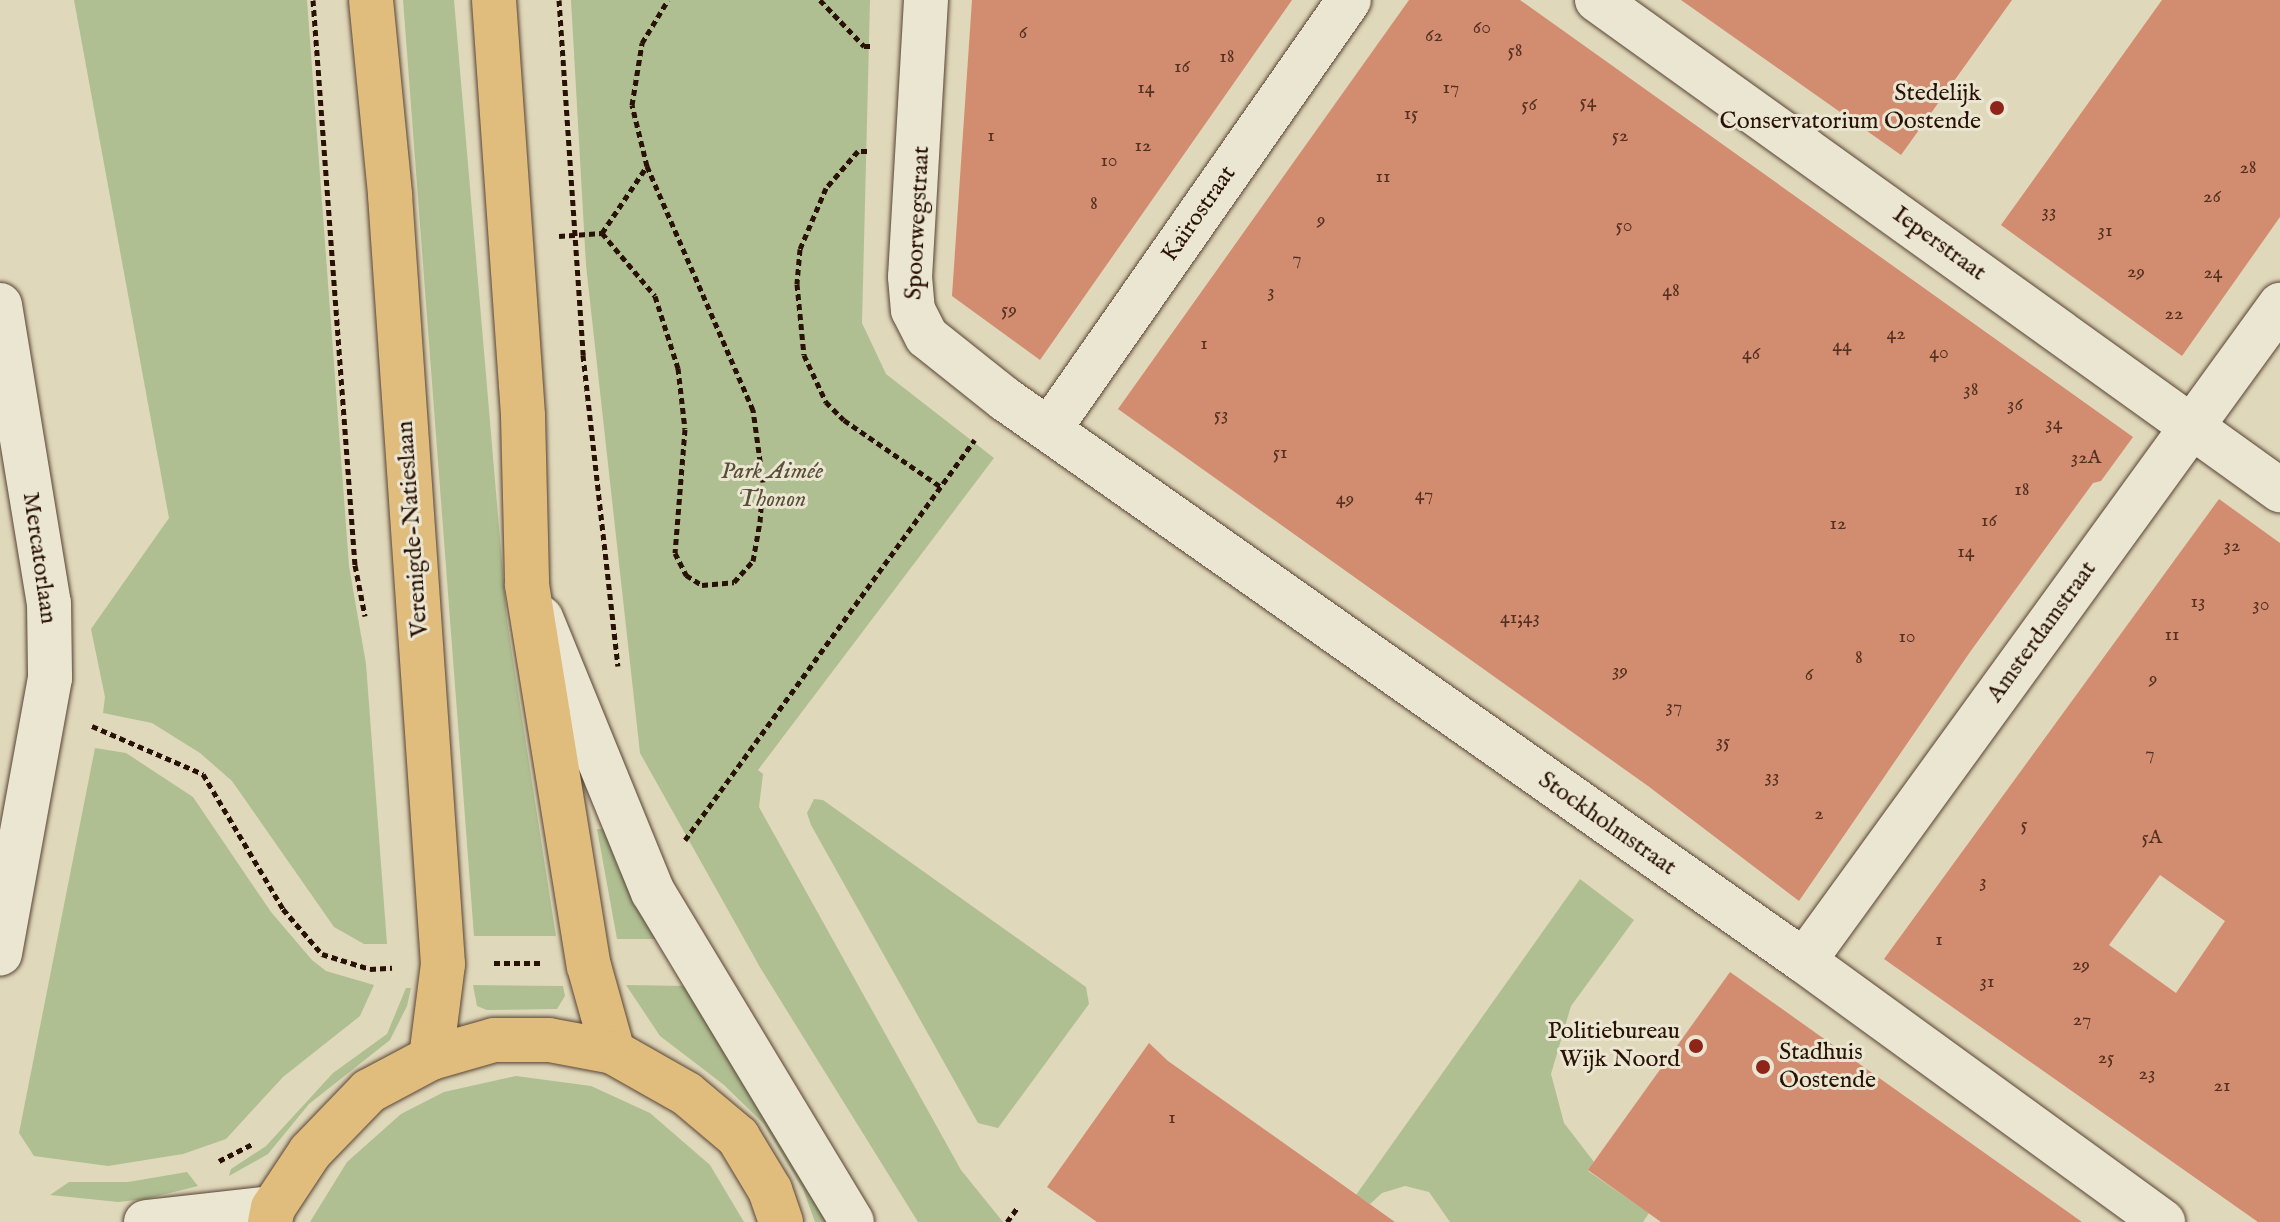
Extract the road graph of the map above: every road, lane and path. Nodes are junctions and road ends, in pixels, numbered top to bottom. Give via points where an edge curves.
1 (313, 0) edge
2 (371, 0) edge
3 (494, 0) edge
4 (559, 0) edge
5 (668, 0) edge
6 (820, 0) edge
7 (926, 0) edge
8 (1349, 0) edge
9 (1597, 0) edge
10 (925, 48) junction
11 (921, 150) junction
12 (647, 166) junction
13 (602, 233) junction
14 (575, 235) junction
15 (512, 240) junction
16 (0, 305) edge
17 (2280, 305) edge
18 (1005, 399) junction
19 (2192, 424) junction
20 (1050, 428) junction
21 (14, 478) edge
22 (941, 487) junction
23 (2280, 490) edge
24 (527, 585) junction
25 (366, 619) dead end
26 (621, 682) dead end
27 (48, 710) junction
28 (677, 850) dead end
29 (394, 952) dead end
30 (0, 954) edge
31 (1804, 961) junction
32 (613, 1052) junction
33 (431, 1058) junction
34 (1017, 1208) dead end
35 (271, 1215) edge
36 (146, 1222) edge
37 (781, 1222) edge
38 (852, 1222) edge
39 (1007, 1222) edge
40 (2163, 1222) edge

1 - 25 path via 355,565
2 - 33 main road, Verenigde-Natieslaan via 390,195 443,964
3 - 15 main road
4 - 14 path
5 - 12 path via 642,43 633,77 632,105
6 - 10 path via 864,46
7 - 10 street, Spoorwegstraat
8 - 20 street, Kaïrostraat
9 - 19 street, Ieperstraat
10 - 11 street, Spoorwegstraat
11 - 18 street, Spoorwegstraat via 910,277 913,310 927,337
11 - 22 path via 858,151 826,188 811,217 797,284 804,355 826,402
12 - 13 path
12 - 13 path via 753,410 763,482 756,550 749,569 727,585 702,585 677,561 674,542 685,429 678,368 655,296
13 - 14 path
14 - 15 path
14 - 26 path
15 - 24 main road
16 - 21 street, Mercatorlaan
17 - 19 street, Amsterdamstraat
18 - 20 street, Spoorwegstraat
18 - 22 path
19 - 23 street, Ieperstraat
19 - 31 street, Amsterdamstraat
20 - 31 street, Stockholmstraat
21 - 27 street, Mercatorlaan via 49,603
22 - 28 path
24 - 32 main road via 589,966
24 - 38 street via 653,892
27 - 29 path via 146,745 203,774 283,909 322,954 370,969 396,967
27 - 30 street, Mercatorlaan
31 - 40 street, Stockholmstraat
32 - 33 main road via 549,1040 494,1040
32 - 37 main road via 687,1094 738,1137 770,1190
33 - 35 main road via 369,1091 310,1152
34 - 39 path
35 - 36 street

